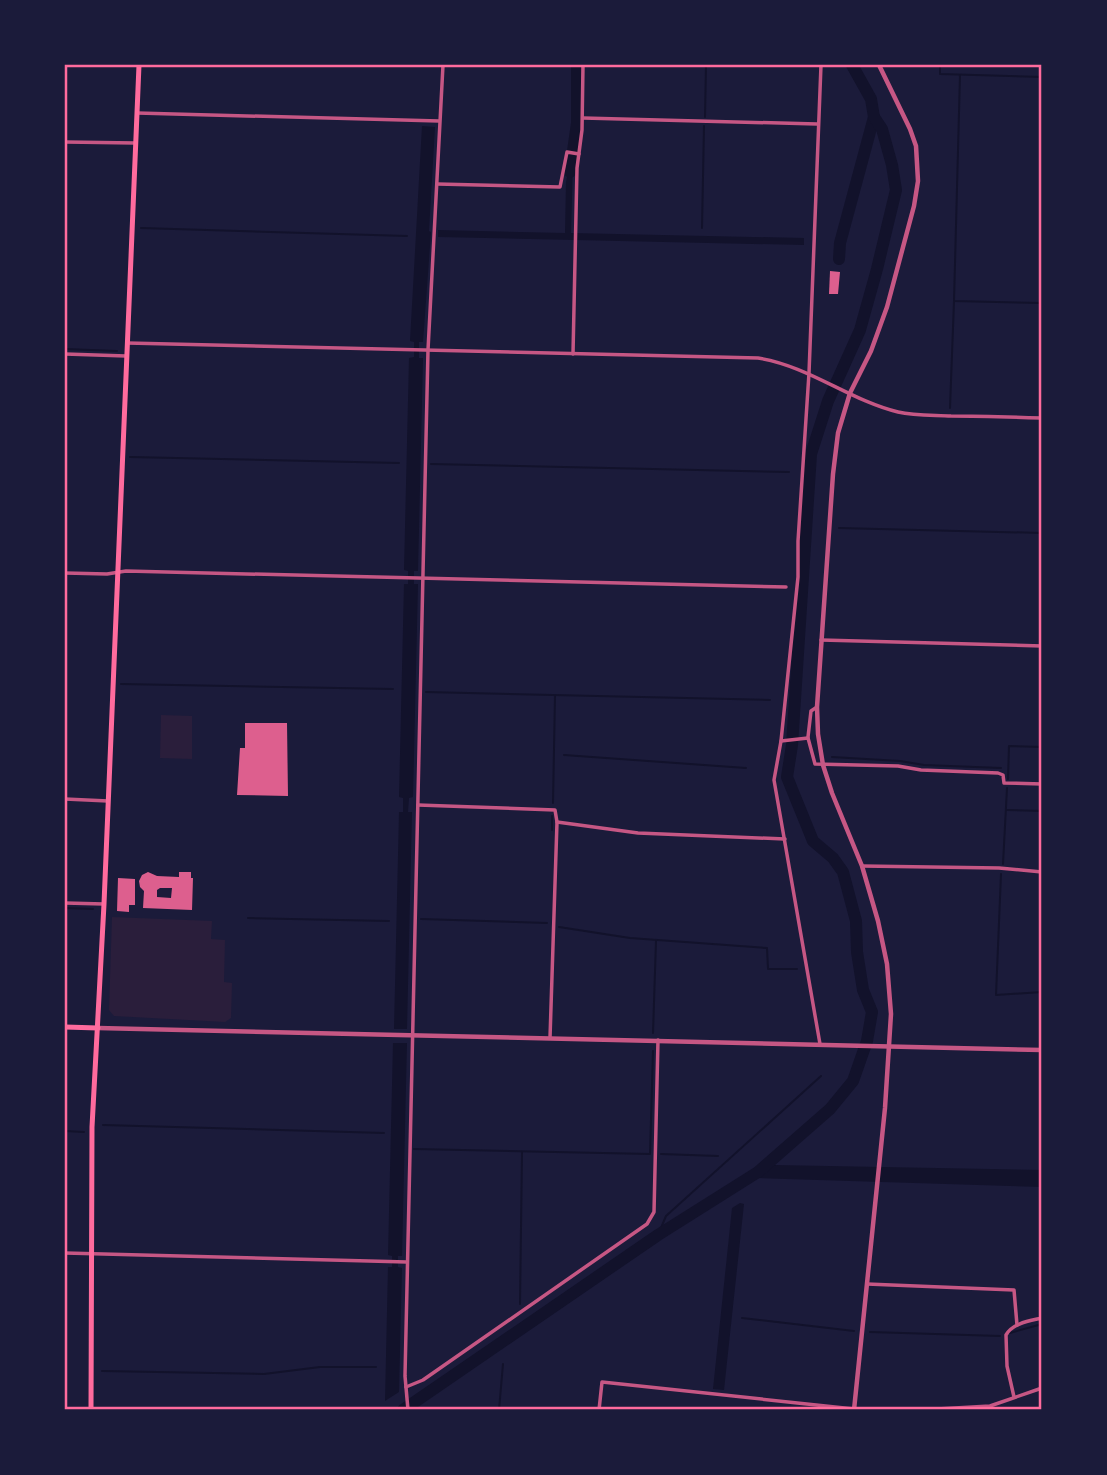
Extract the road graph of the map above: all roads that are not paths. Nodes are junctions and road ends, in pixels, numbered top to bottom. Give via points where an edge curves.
1 (139, 65) edge
2 (443, 65) edge
3 (583, 65) edge
4 (821, 65) edge
5 (879, 65) edge
6 (137, 113) junction
7 (583, 118) junction
8 (440, 121) junction
9 (817, 124) junction
10 (65, 142) edge
11 (135, 143) junction
12 (578, 154) junction
13 (437, 184) junction
14 (127, 343) junction
15 (428, 350) junction
16 (65, 354) edge
17 (573, 354) junction
18 (126, 356) junction
19 (809, 373) junction
20 (850, 393) junction
21 (1042, 418) edge
22 (65, 573) edge
23 (116, 573) junction
24 (423, 578) junction
25 (786, 587) dead end
26 (821, 640) junction
27 (1042, 646) edge
28 (817, 707) junction
29 (807, 738) junction
30 (783, 741) junction
31 (823, 765) junction
32 (1042, 785) edge
33 (65, 799) edge
34 (108, 801) junction
35 (418, 805) junction
36 (557, 822) junction
37 (785, 839) junction
38 (862, 866) junction
39 (1042, 872) edge
40 (65, 903) edge
41 (104, 904) junction
42 (65, 1027) edge
43 (97, 1028) junction
44 (413, 1037) junction
45 (550, 1038) junction
46 (657, 1040) junction
47 (820, 1044) junction
48 (890, 1045) junction
49 (1042, 1050) edge
50 (65, 1253) edge
51 (91, 1254) junction
52 (407, 1262) junction
53 (867, 1284) junction
54 (1042, 1318) edge
55 (1017, 1325) junction
56 (1042, 1388) edge
57 (406, 1390) junction
58 (1014, 1397) junction
59 (91, 1410) edge
60 (408, 1410) edge
61 (599, 1410) edge
62 (854, 1410) edge

1 - 6 main road
2 - 8 street
3 - 7 street
4 - 9 street
5 - 20 street via 913,138 918,181 887,307
6 - 8 street
6 - 11 main road
7 - 9 street
7 - 12 street
8 - 13 street
9 - 19 street
10 - 11 street
11 - 14 main road
12 - 13 street via 566,152 560,187
12 - 17 street
13 - 15 street
14 - 15 street
14 - 18 main road
15 - 17 street
15 - 24 street
16 - 18 street
17 - 19 street via 758,358
18 - 23 main road
19 - 20 street
19 - 30 street
20 - 21 street via 909,414
20 - 26 street via 838,433 833,474
22 - 23 street
23 - 24 street
23 - 34 main road
24 - 25 street
24 - 35 street
26 - 27 street
26 - 28 street
28 - 29 street via 811,710
28 - 31 street
29 - 30 street
29 - 31 street via 815,764
30 - 37 street via 774,780
31 - 32 street via 998,773 1004,783
31 - 38 street
33 - 34 street
34 - 41 main road
35 - 36 street via 550,809 555,810
35 - 44 street
36 - 37 street via 638,833
36 - 45 street
37 - 47 street
38 - 39 street
38 - 48 street via 887,964
40 - 41 street
41 - 43 main road
42 - 43 main road
43 - 44 street
43 - 51 main road
44 - 45 street
44 - 52 street
45 - 46 street
46 - 47 street
46 - 57 street via 654,1212 647,1224
47 - 48 street
48 - 49 street
48 - 53 street
50 - 51 street
51 - 52 street
51 - 59 main road
52 - 57 street
53 - 55 street via 1014,1290
53 - 62 street
54 - 55 street
55 - 58 street via 1006,1335
56 - 58 street
57 - 60 street
58 - 62 street via 971,1408
61 - 62 street via 602,1382

